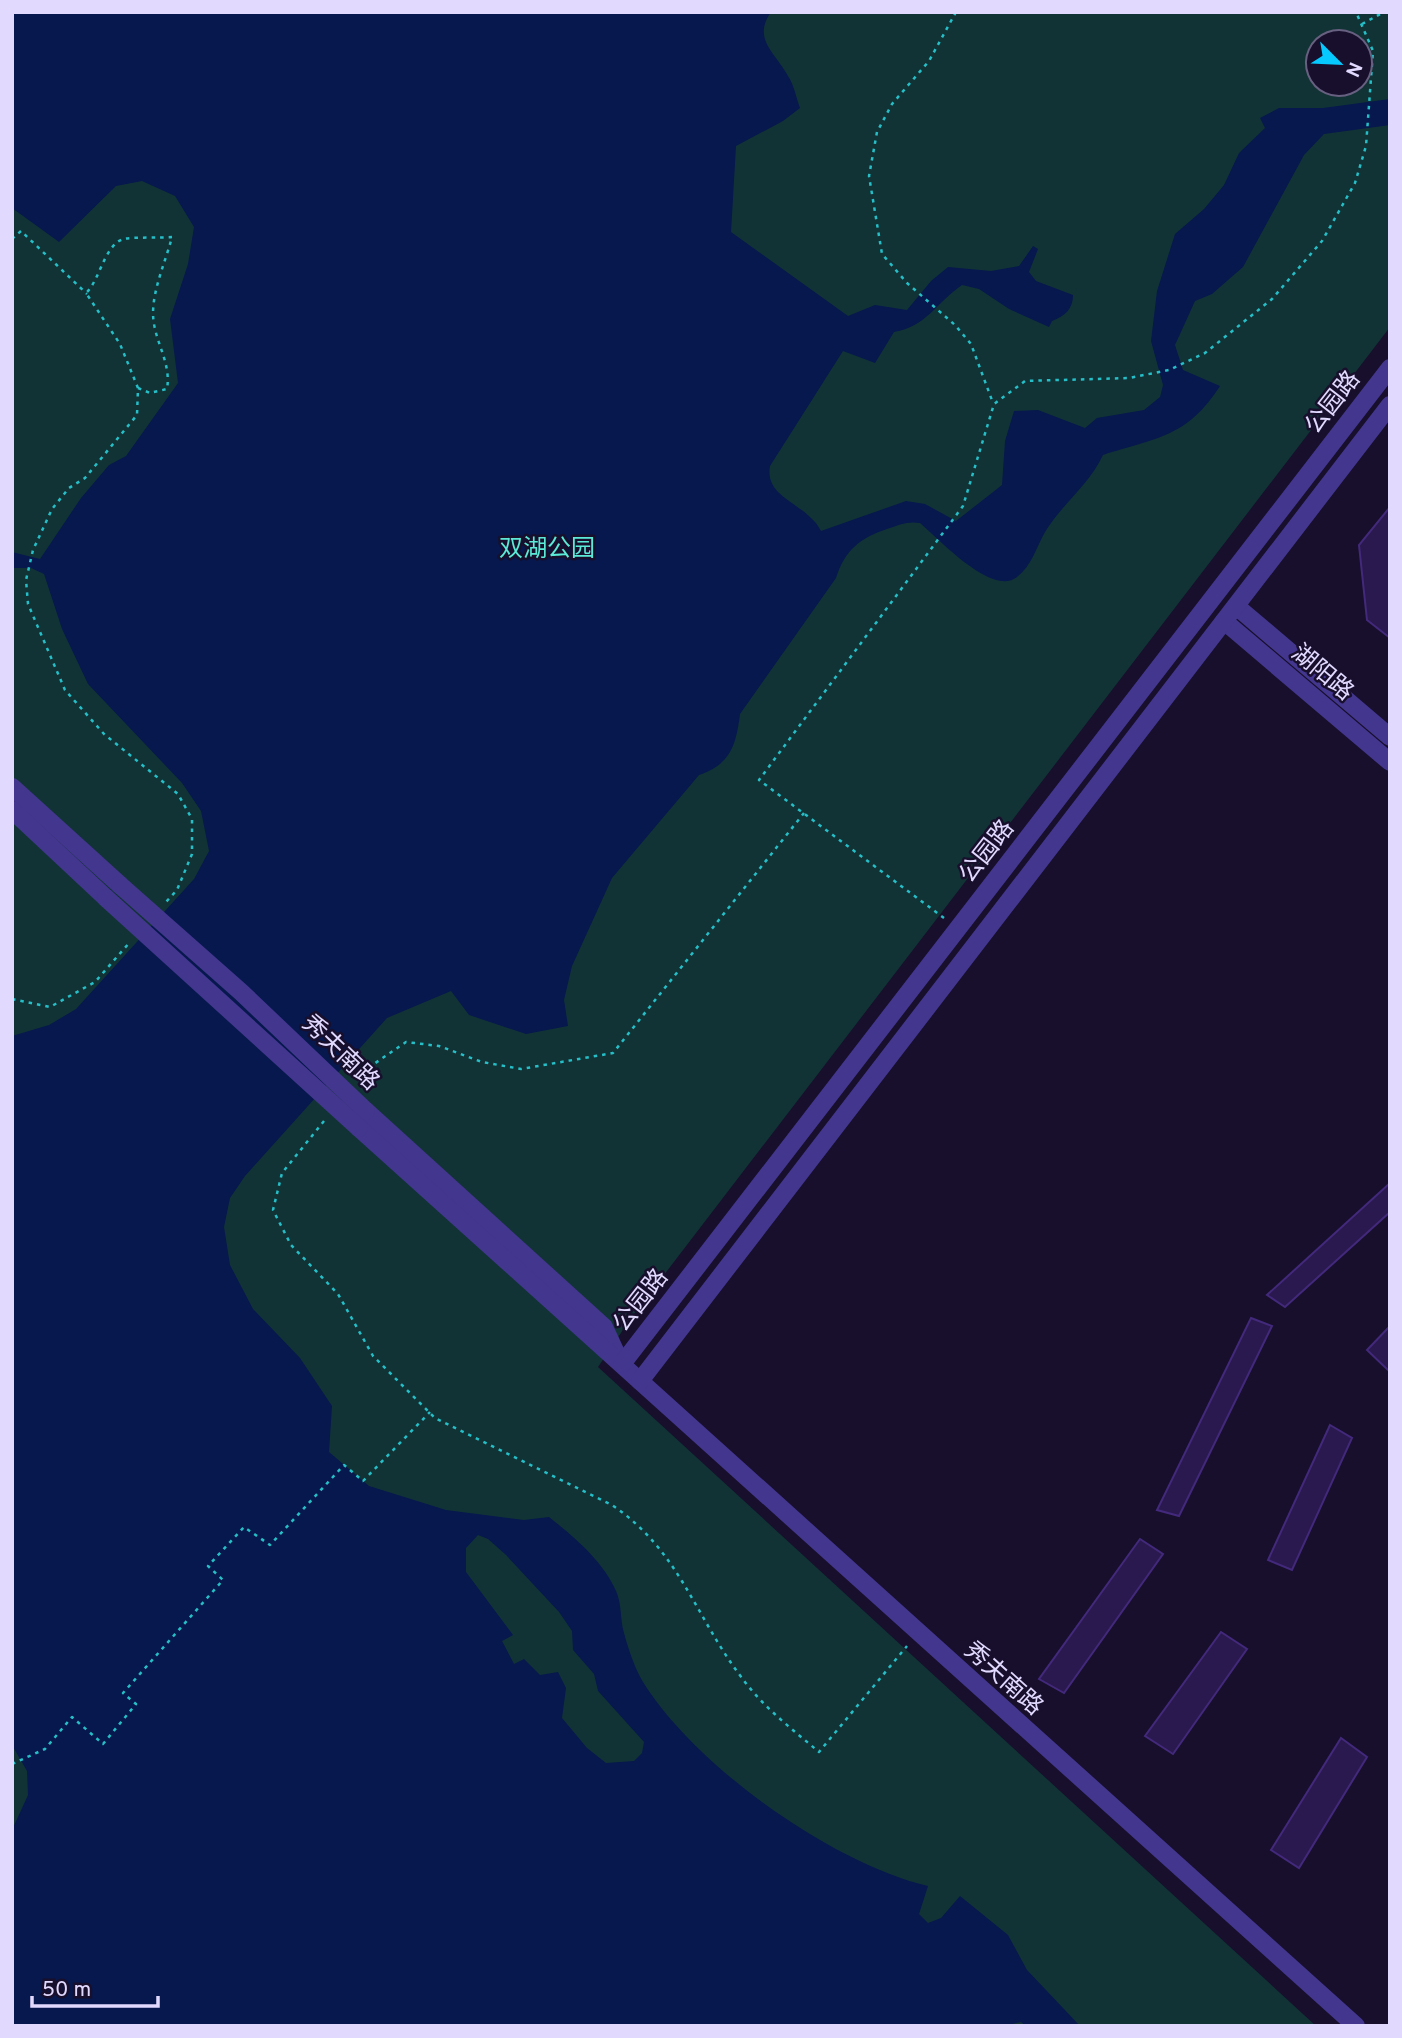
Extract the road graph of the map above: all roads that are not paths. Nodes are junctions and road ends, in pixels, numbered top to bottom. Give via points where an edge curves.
1 (1390, 368) edge
2 (1390, 405) edge
3 (1236, 606) junction
4 (1224, 621) junction
5 (1390, 737) edge
6 (1390, 762) edge
7 (12, 787) edge
8 (12, 810) edge
9 (622, 1364) junction
10 (640, 1381) junction
11 (1356, 2026) edge

1 - 9 street, 公园路
2 - 3 street, 公园路
3 - 4 street, 公园路
3 - 5 street, 湖阳路
4 - 6 street, 湖阳路
4 - 10 street, 公园路
7 - 9 street, 秀夫南路, bridge via 604,1327
8 - 9 street, 秀夫南路, bridge
9 - 10 street, 秀夫南路
10 - 11 street, 秀夫南路

